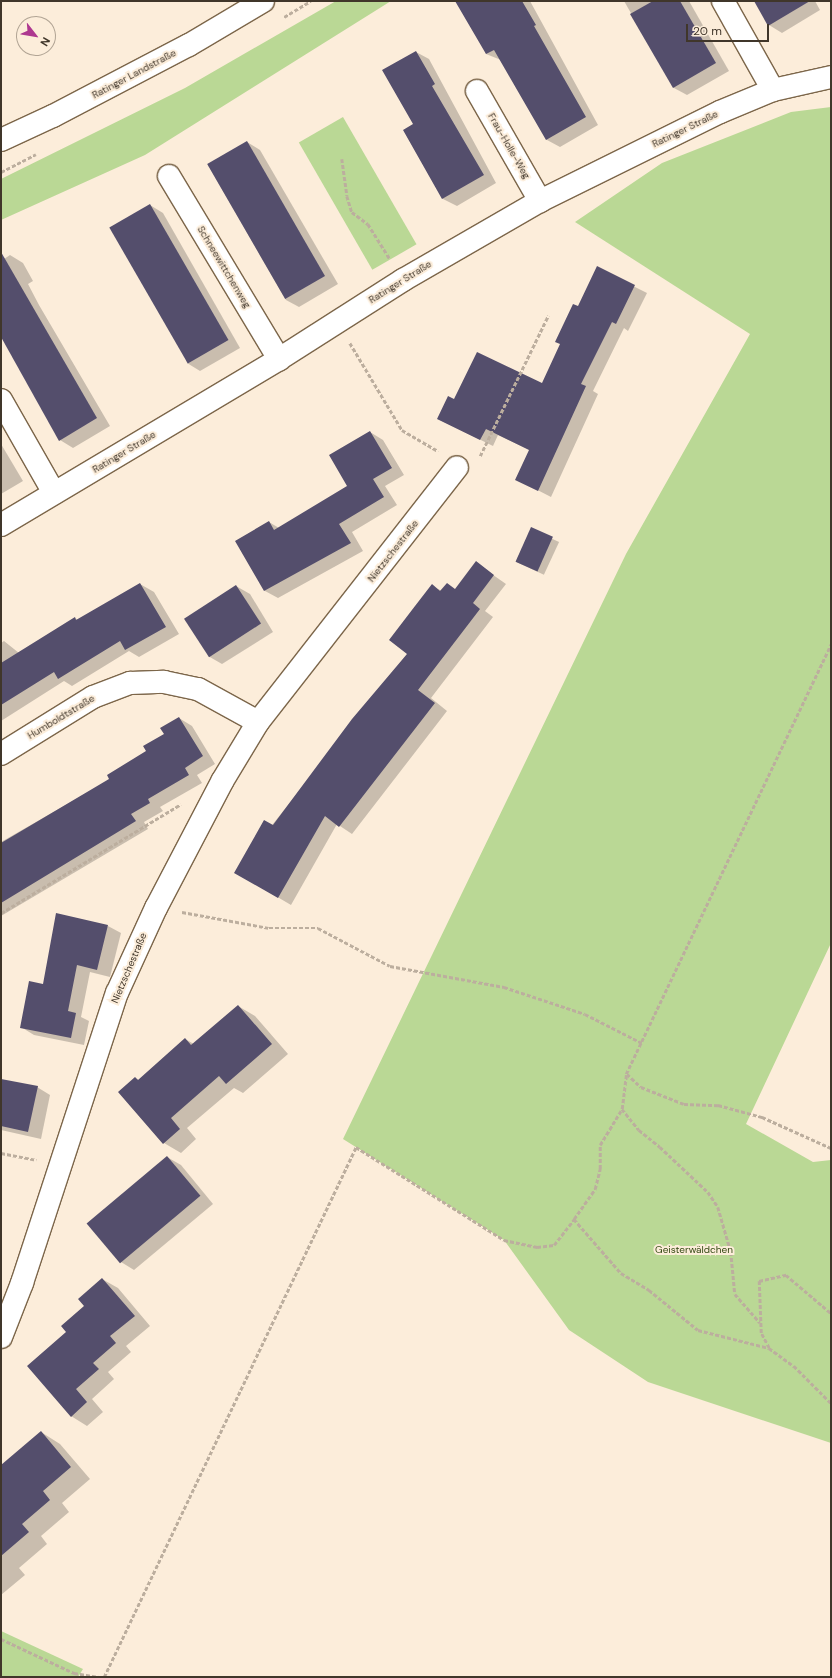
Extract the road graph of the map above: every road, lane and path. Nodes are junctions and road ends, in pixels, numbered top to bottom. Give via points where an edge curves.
1 (263, 1) edge
2 (723, 1) edge
3 (827, 73) edge
4 (773, 90) junction
5 (477, 91) dead end
6 (1, 140) edge
7 (342, 160) dead end
8 (169, 176) dead end
9 (540, 201) junction
10 (403, 280) junction
11 (548, 316) dead end
12 (337, 322) junction
13 (279, 359) junction
14 (1, 400) edge
15 (457, 468) junction
16 (54, 493) junction
17 (1, 525) edge
18 (831, 644) edge
19 (258, 722) junction
20 (1, 754) edge
21 (184, 802) dead end
22 (156, 908) junction
23 (1, 913) edge
24 (642, 1043) junction
25 (626, 1074) junction
26 (622, 1109) junction
27 (831, 1148) edge
28 (1, 1153) edge
29 (58, 1165) junction
30 (574, 1218) junction
31 (831, 1313) edge
32 (761, 1323) junction
33 (1, 1337) edge
34 (769, 1348) junction
35 (831, 1403) edge
36 (1, 1639) edge
37 (99, 1677) edge
38 (104, 1677) edge

1 - 6 street, Ratinger Landstraße via 189,45 53,116
2 - 4 street
3 - 4 street, Ratinger Straße
4 - 9 street, Ratinger Straße via 720,112
5 - 9 street, Frau-Holle-Weg
7 - 10 path via 346,196 352,212 368,224
8 - 13 street, Schneewittchenweg
9 - 10 street, Ratinger Straße
10 - 12 street, Ratinger Straße
11 - 15 path via 478,458
12 - 13 street, Ratinger Straße
12 - 15 path via 402,430 435,447
13 - 16 street, Ratinger Straße
14 - 16 street
15 - 19 street, Nietzschestraße
16 - 17 street, Ratinger Straße
18 - 24 path
19 - 20 street, Humboldtstraße via 198,689 164,682 130,683 93,697
19 - 22 street, Nietzschestraße via 223,780
21 - 23 path
22 - 24 path via 269,928 318,928 390,966 504,987 585,1014
22 - 29 street, Nietzschestraße via 117,993
24 - 25 path
25 - 26 path
25 - 27 path via 641,1087 684,1104 718,1105 762,1117
26 - 30 path via 600,1145 600,1169 596,1188
26 - 32 path via 639,1130 660,1146 708,1192 718,1207 731,1252 735,1294
28 - 29 path
29 - 33 street, Nietzschestraße via 22,1283
30 - 34 path via 621,1273 649,1290 698,1330
30 - 38 path via 554,1244 537,1247 504,1240 356,1147
31 - 32 path via 786,1275 759,1281
32 - 34 path via 761,1333
34 - 35 path via 794,1366
36 - 37 path via 74,1673

